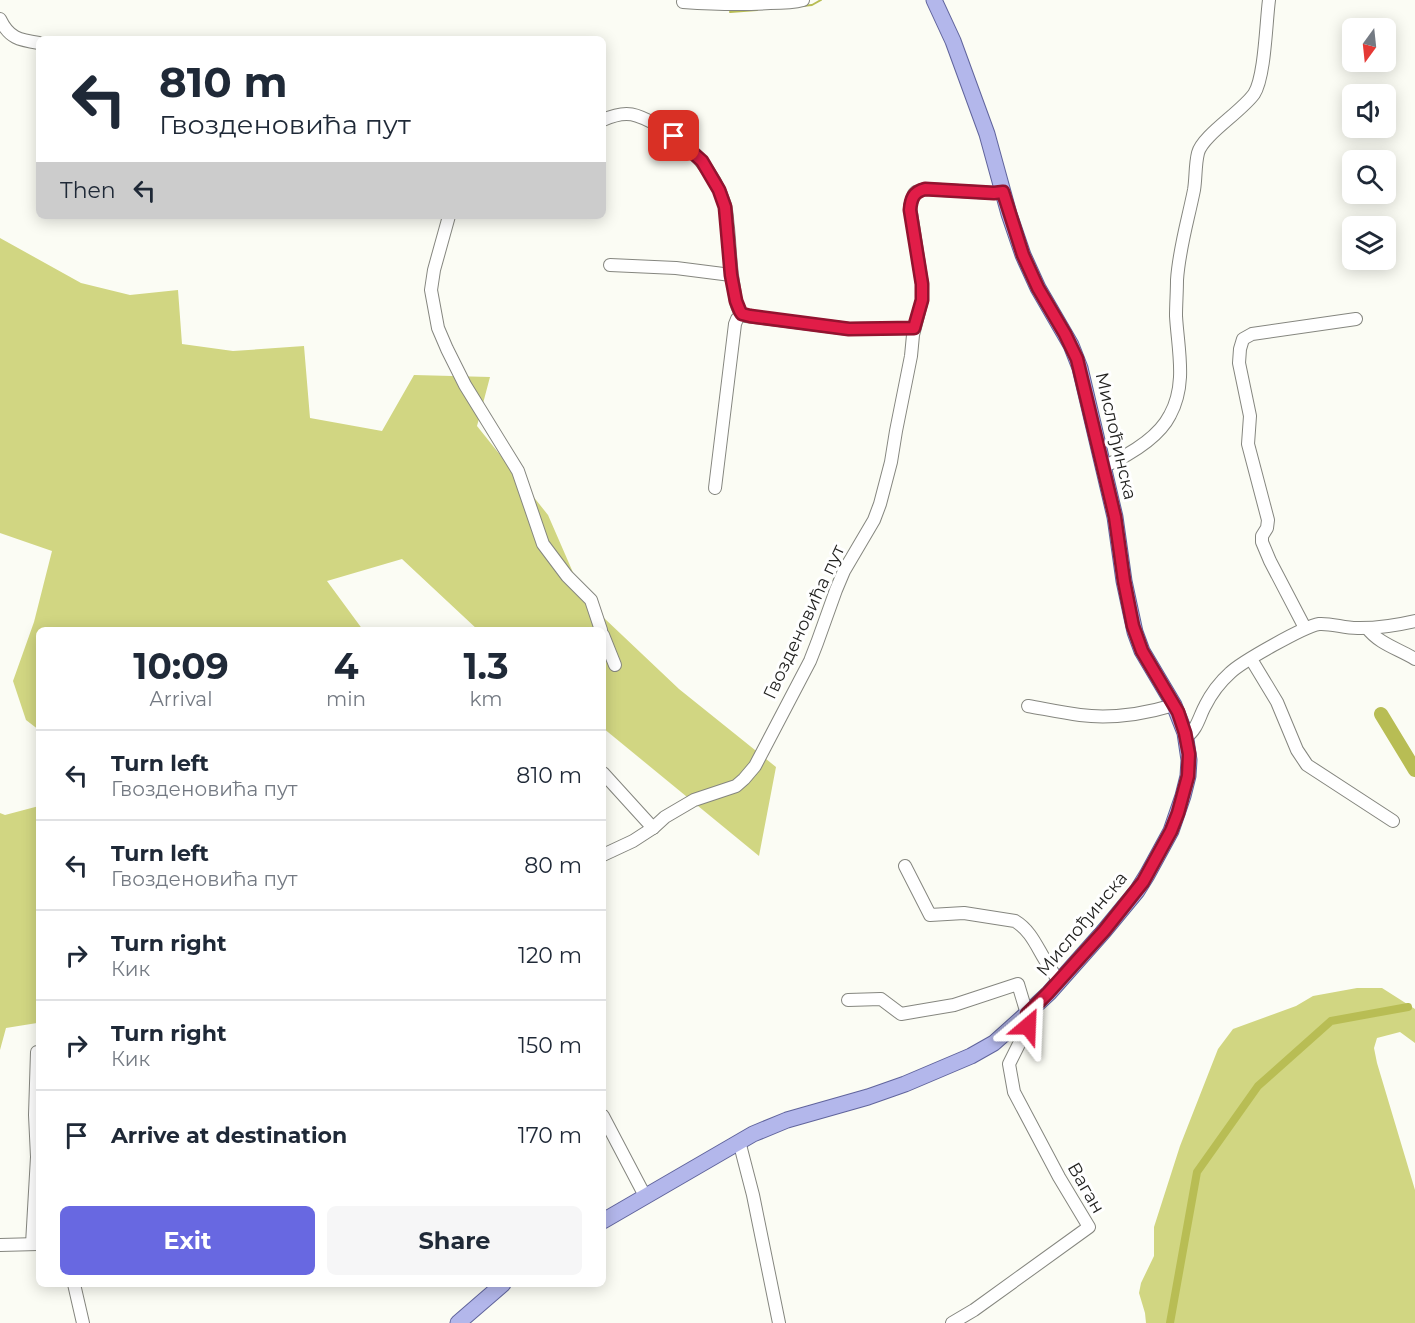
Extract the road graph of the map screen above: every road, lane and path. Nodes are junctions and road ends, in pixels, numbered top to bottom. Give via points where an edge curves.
1 (803, 0) edge
2 (934, 0) edge
3 (1269, 0) edge
4 (683, 2) dead end
5 (0, 19) edge
6 (36, 43) edge
7 (606, 119) edge
8 (1003, 192) junction
9 (448, 219) edge
10 (610, 265) dead end
11 (731, 275) junction
12 (742, 314) junction
13 (1356, 319) dead end
14 (914, 328) junction
15 (1103, 467) junction
16 (715, 488) dead end
17 (1415, 621) edge
18 (600, 627) edge
19 (1305, 628) junction
20 (1367, 628) junction
21 (606, 642) edge
22 (1251, 658) junction
23 (1415, 659) edge
24 (615, 665) dead end
25 (1174, 705) junction
26 (1028, 706) dead end
27 (1186, 737) junction
28 (606, 775) edge
29 (1393, 821) dead end
30 (653, 828) junction
31 (606, 854) edge
32 (905, 866) dead end
33 (1059, 981) junction
34 (848, 1000) dead end
35 (1027, 1014) junction
36 (36, 1084) edge
37 (606, 1122) edge
38 (36, 1136) edge
39 (739, 1141) junction
40 (645, 1196) junction
41 (36, 1200) edge
42 (606, 1219) edge
43 (35, 1244) edge
44 (0, 1245) edge
45 (75, 1287) edge
46 (499, 1287) edge
47 (83, 1323) edge
48 (458, 1323) edge
49 (779, 1323) edge
50 (952, 1323) edge

1 - 4 street via 758,4
2 - 8 main road, Мислођинска via 959,56
3 - 15 street via 1261,76 1255,93 1198,150 1177,280 1181,380 1178,397 1163,426 1150,439
5 - 6 street via 11,35
7 - 11 street via 616,114 640,116 664,129 702,161 725,207
8 - 14 street, Гвозденовића пут via 925,189 914,194 910,210 922,284
8 - 15 main road, Мислођинска via 1023,255 1077,359
9 - 18 street via 431,290 438,328 465,386 518,471 543,544 591,600
10 - 11 street
11 - 12 street
12 - 14 street via 843,329
12 - 16 street via 735,324
13 - 19 street via 1252,334 1242,339 1240,349 1240,372 1250,416 1248,444 1268,520 1262,542
14 - 30 street, Гвозденовића пут via 880,504 844,571 814,652 774,729 754,766 736,786 694,800
15 - 25 main road, Мислођинска via 1135,632
17 - 20 street
19 - 20 street via 1319,624
19 - 22 street
20 - 23 street via 1382,642
21 - 24 street
22 - 27 street via 1225,677 1193,732
22 - 29 street via 1307,765
25 - 26 street via 1114,716
25 - 27 main road, Мислођинска
27 - 33 main road, Мислођинска via 1188,776 1171,831 1137,891
28 - 30 street
30 - 31 street, Гвозденовића пут
32 - 33 street via 930,915 964,913 1015,921 1034,938
33 - 35 main road, Мислођинска
34 - 35 street via 881,999 901,1014 954,1005 1018,984
35 - 39 main road, Мислођинска via 987,1048 927,1075 776,1124
35 - 50 street, Ваган via 1028,1026 1008,1064 1014,1092 1089,1227
36 - 38 street
37 - 40 street
39 - 40 main road, Мислођинска
39 - 49 street
40 - 42 main road, Мислођинска
41 - 43 street
43 - 44 street
45 - 47 street
46 - 48 main road

